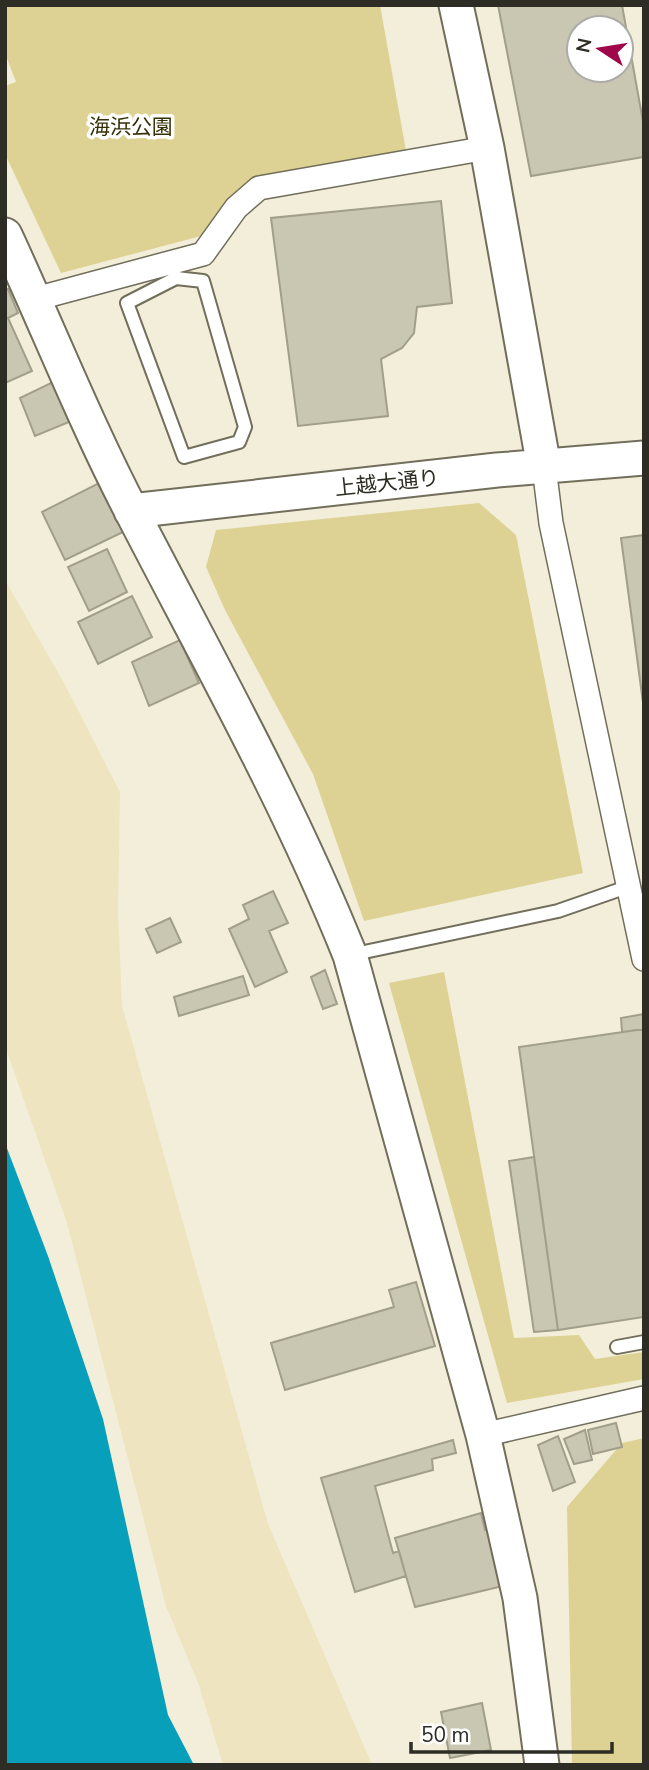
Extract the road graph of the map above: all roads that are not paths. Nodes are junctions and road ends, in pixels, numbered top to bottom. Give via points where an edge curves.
1 (456, 5) edge
2 (487, 148) junction
3 (5, 235) edge
4 (170, 272) junction
5 (35, 299) junction
6 (644, 458) edge
7 (544, 467) junction
8 (131, 511) junction
9 (627, 887) junction
10 (350, 955) junction
11 (644, 959) edge
12 (644, 1342) edge
13 (617, 1347) dead end
14 (644, 1398) edge
15 (483, 1435) junction
16 (542, 1765) edge

1 - 2 street
2 - 4 street via 259,188 236,208 203,254
2 - 7 street
3 - 5 street
4 - 4 lane via 127,303 184,457 239,442 244,427 203,281
4 - 5 street
5 - 8 street
6 - 7 street, 上越大通り
7 - 8 street, 上越大通り
7 - 9 street via 551,523
8 - 10 street via 279,798
9 - 10 lane via 558,911
9 - 11 street
10 - 15 street
12 - 13 lane
14 - 15 street
15 - 16 street via 520,1598

